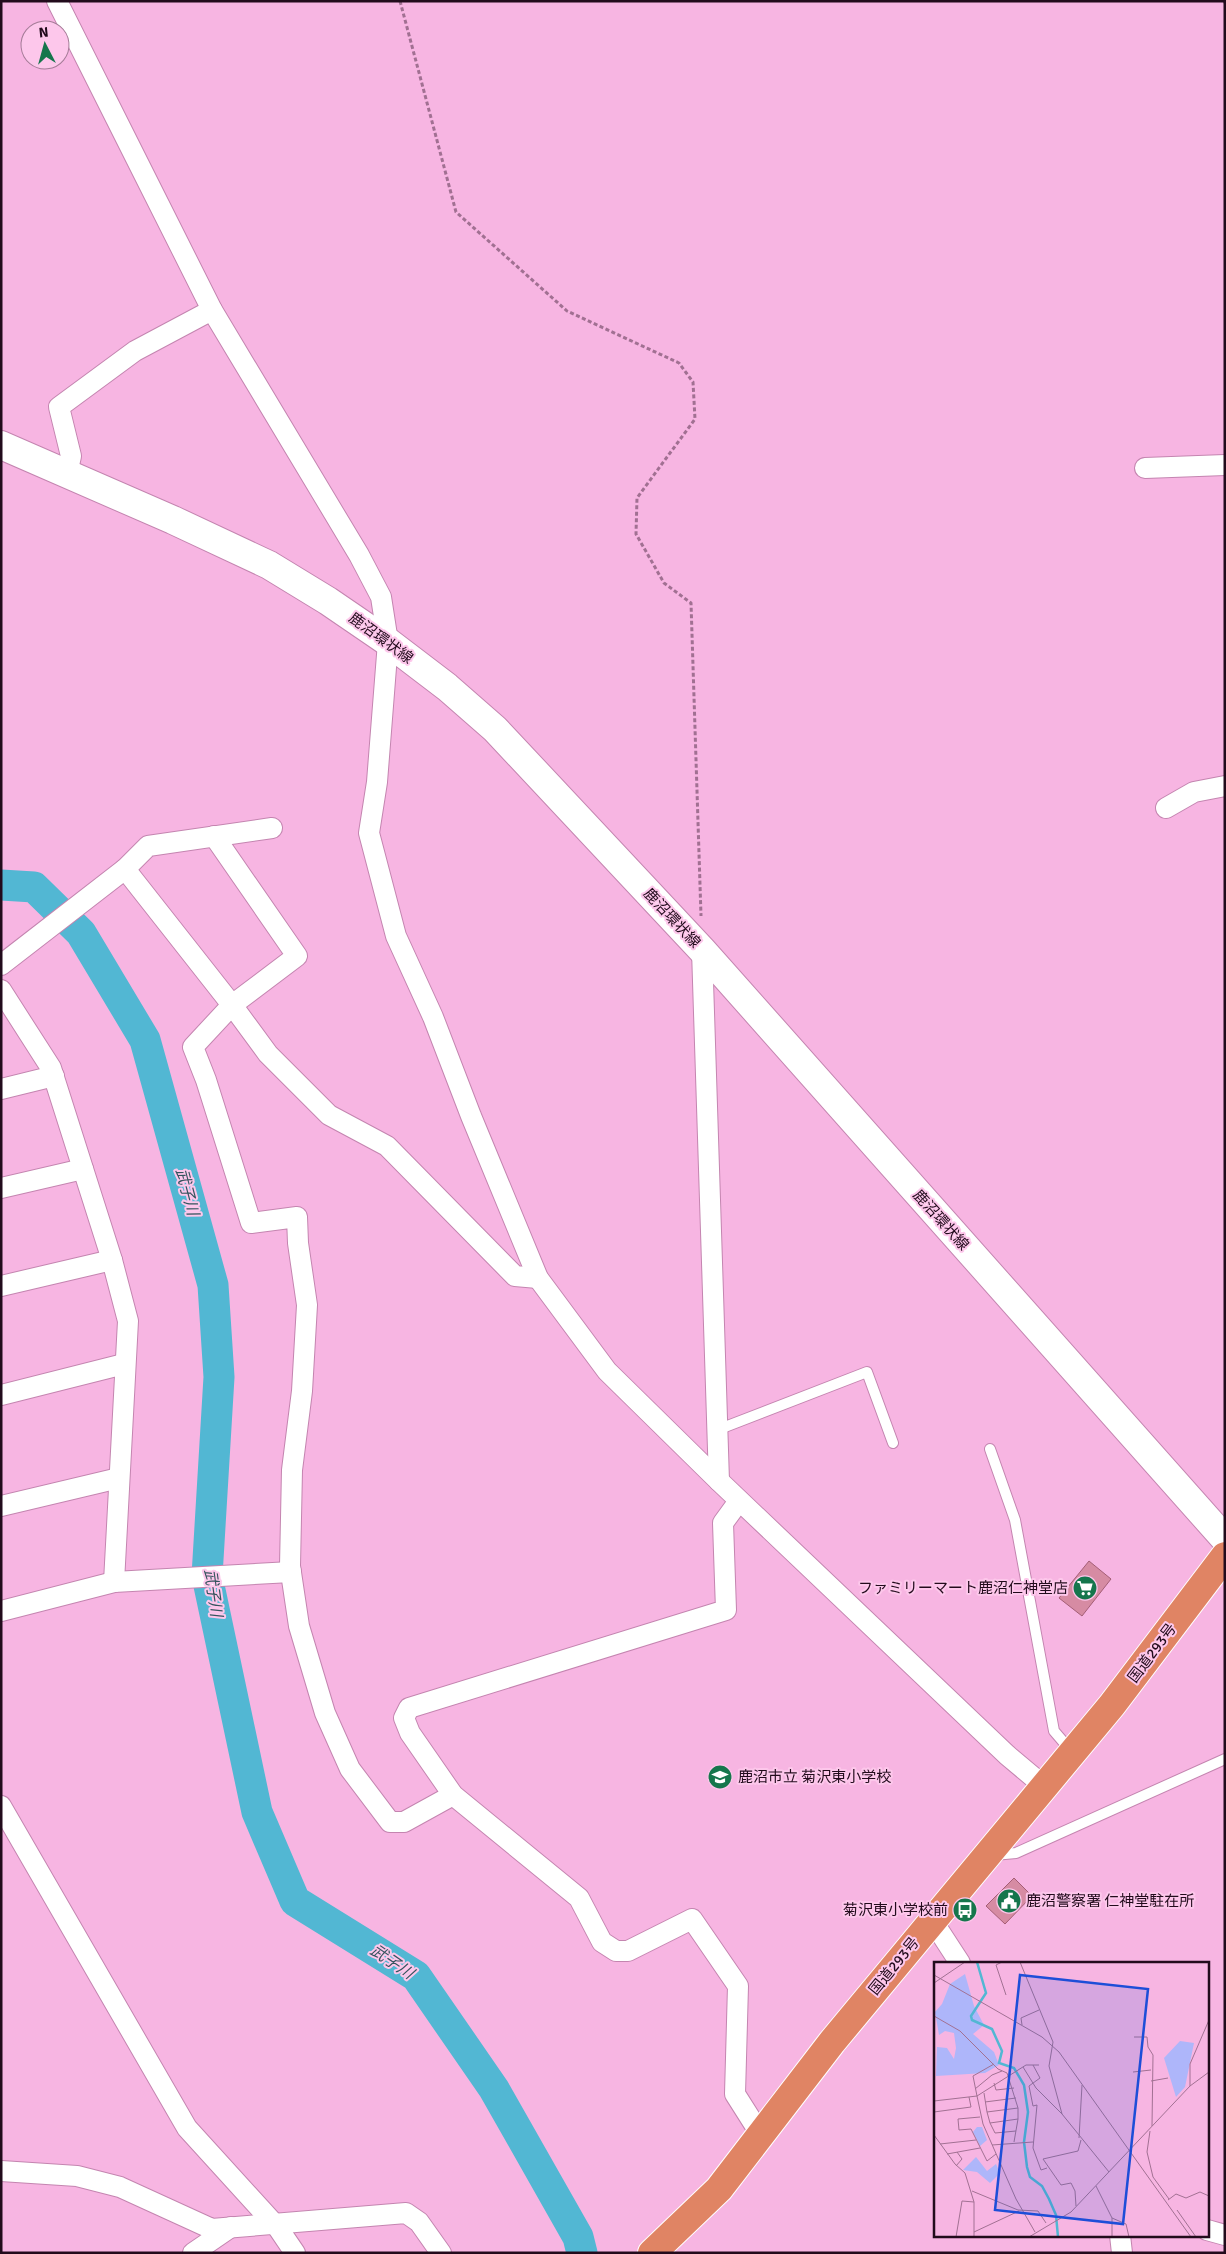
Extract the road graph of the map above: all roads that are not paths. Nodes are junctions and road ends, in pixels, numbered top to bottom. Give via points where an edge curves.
1 (57, 1) edge
2 (212, 310) junction
3 (1, 445) edge
4 (1225, 465) edge
5 (1145, 468) dead end
6 (66, 474) junction
7 (388, 642) junction
8 (1225, 786) edge
9 (1166, 808) dead end
10 (272, 828) dead end
11 (214, 836) junction
12 (125, 869) junction
13 (702, 950) junction
14 (1, 965) edge
15 (1, 990) edge
16 (232, 1005) junction
17 (54, 1076) junction
18 (1, 1089) edge
19 (83, 1169) junction
20 (1, 1188) edge
21 (112, 1260) junction
22 (538, 1278) junction
23 (1, 1286) edge
24 (124, 1364) junction
25 (1, 1395) edge
26 (717, 1430) junction
27 (893, 1442) dead end
28 (990, 1450) dead end
29 (119, 1478) junction
30 (719, 1481) junction
31 (739, 1501) junction
32 (1, 1506) edge
33 (1225, 1539) edge
34 (1225, 1556) edge
35 (291, 1572) junction
36 (114, 1582) junction
37 (1, 1611) edge
38 (1072, 1753) junction
39 (1225, 1759) edge
40 (1045, 1787) junction
41 (453, 1796) junction
42 (1, 1806) edge
43 (988, 1856) junction
44 (932, 1920) junction
45 (959, 1962) edge
46 (761, 2135) junction
47 (1, 2171) edge
48 (273, 2223) junction
49 (232, 2227) junction
50 (1208, 2230) edge
51 (1225, 2235) edge
52 (1120, 2236) edge
53 (193, 2253) edge
54 (295, 2253) edge
55 (441, 2253) edge
56 (652, 2253) edge
57 (1122, 2253) edge

1 - 2 street
2 - 6 street via 135,351 59,408 71,456
2 - 7 street via 360,555 381,597
3 - 6 main road, 鹿沼環状線
4 - 5 street
6 - 7 main road, 鹿沼環状線 via 269,565
7 - 13 main road, 鹿沼環状線 via 495,729
7 - 22 street via 377,782 369,833 396,936 433,1017
8 - 9 street via 1194,792
10 - 11 street
11 - 12 street via 148,846
11 - 16 street via 298,956
12 - 14 street
12 - 16 street
13 - 26 street
13 - 33 main road, 鹿沼環状線
15 - 17 street
16 - 22 street via 268,1054 330,1115 388,1146 515,1276
16 - 35 street via 193,1047 251,1223 297,1217 307,1305 302,1391 292,1470
17 - 18 street
17 - 19 street
19 - 20 street
19 - 21 street
21 - 23 street
21 - 24 street via 128,1321
22 - 30 street via 607,1372
24 - 25 street
24 - 29 street
26 - 27 lane via 867,1372
26 - 30 street
28 - 38 lane via 1015,1520 1054,1731
29 - 32 street
29 - 36 street
30 - 31 street
31 - 40 street
31 - 41 street via 723,1523 726,1610 409,1708 404,1718 410,1733
34 - 38 highway, 国道293号
35 - 36 street
35 - 41 street via 299,1626 325,1713 350,1769 390,1822 404,1822
36 - 37 street
38 - 40 highway, 国道293号
39 - 43 lane via 1016,1853
40 - 43 highway, 国道293号
41 - 46 street via 579,1898 602,1942 616,1951 628,1951 692,1919 738,1986 735,2094
42 - 48 street via 187,2128
43 - 44 highway, 国道293号
44 - 45 street
44 - 46 highway, 国道293号
46 - 56 highway, 国道293号 via 719,2189
47 - 49 street via 76,2176 120,2187 212,2229
48 - 49 street
48 - 54 street
48 - 55 street via 406,2213 419,2222
49 - 53 street
50 - 51 street
52 - 57 street

